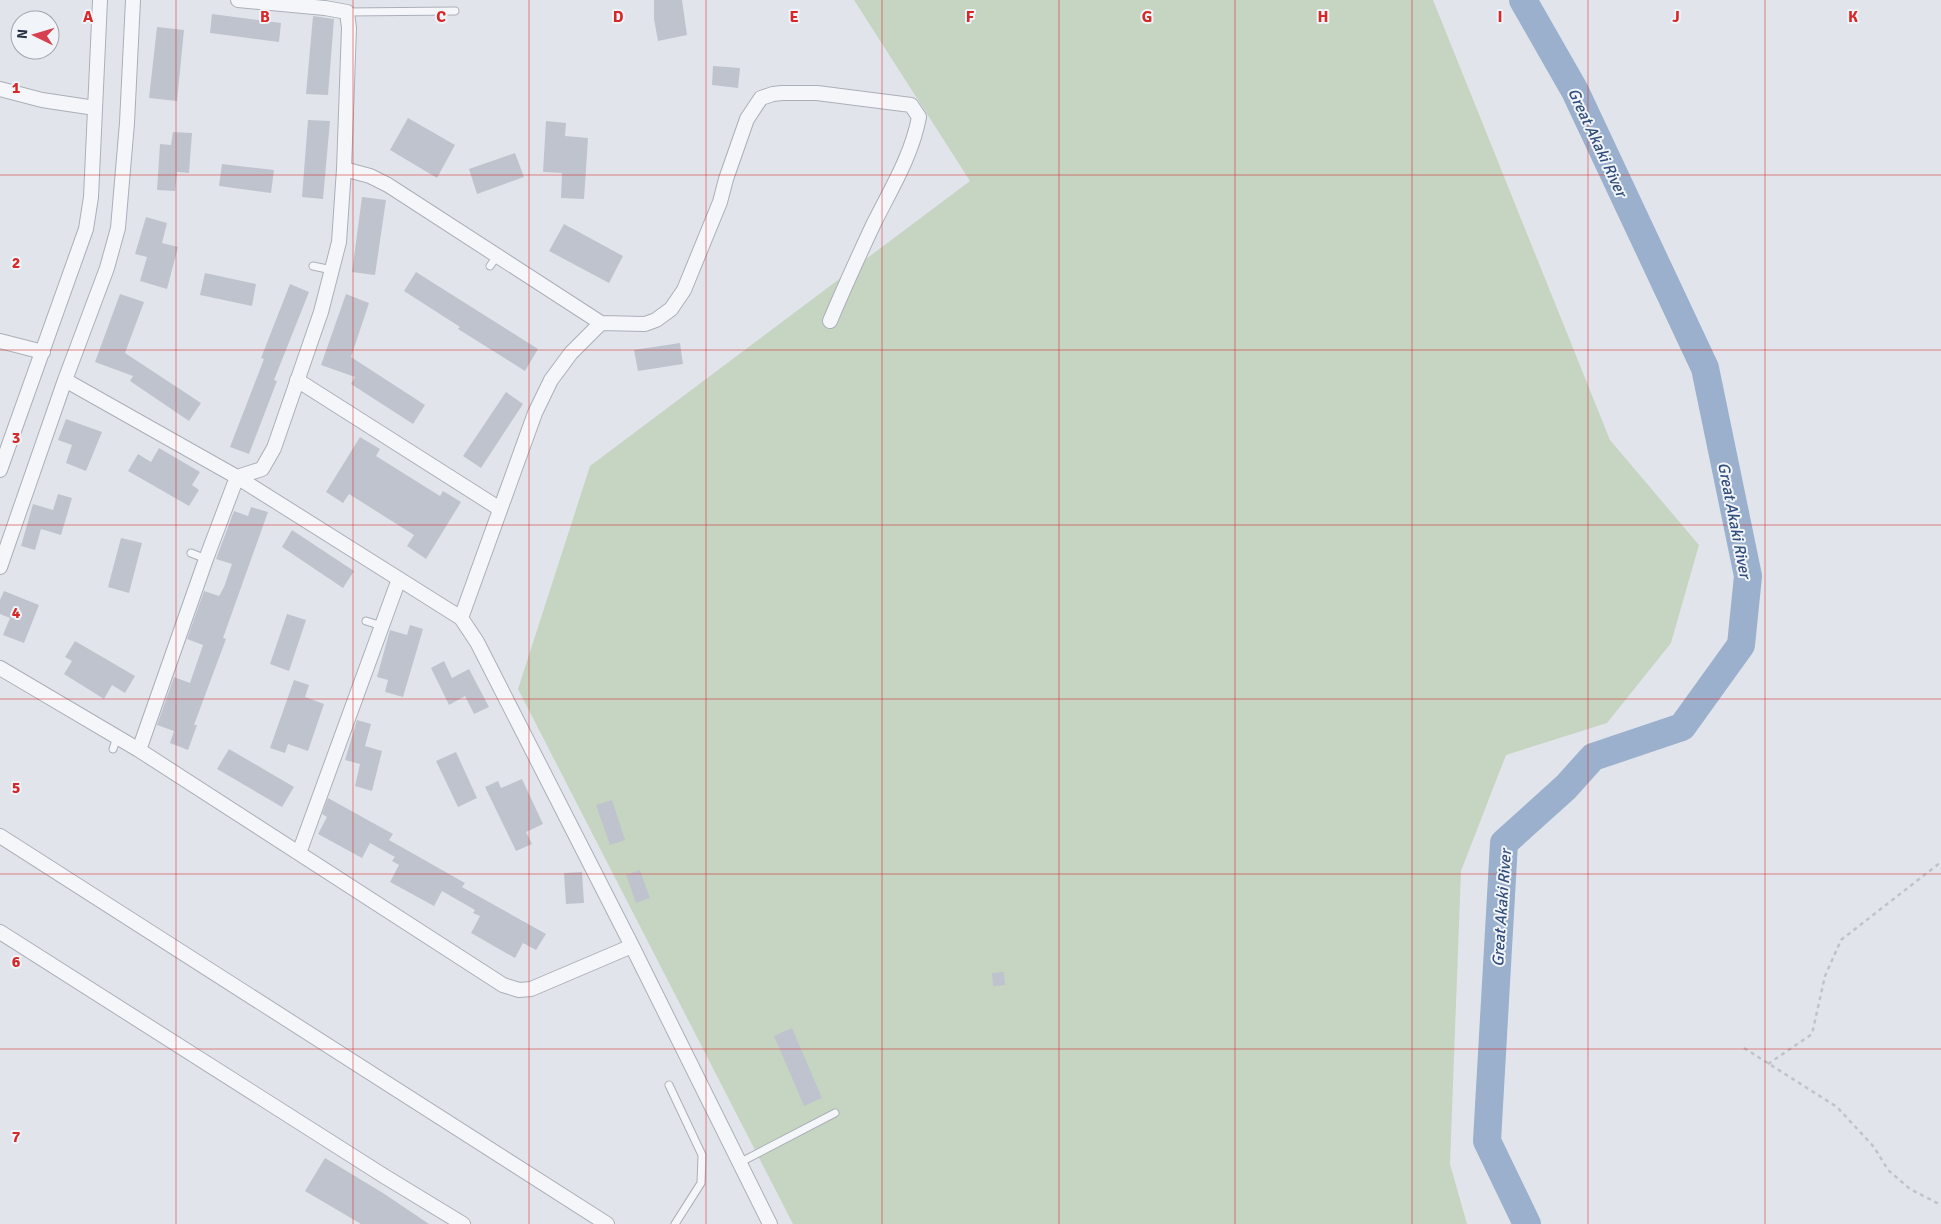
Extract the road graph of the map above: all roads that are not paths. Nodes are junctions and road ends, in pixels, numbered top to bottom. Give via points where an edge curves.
1 (100, 0) edge
2 (133, 0) edge
3 (238, 0) edge
4 (455, 11) dead end
5 (347, 12) junction
6 (0, 90) edge
7 (94, 108) junction
8 (344, 170) junction
9 (313, 266) dead end
10 (332, 270) junction
11 (830, 321) dead end
12 (601, 323) junction
13 (0, 341) edge
14 (43, 352) junction
15 (65, 380) junction
16 (297, 380) junction
17 (0, 470) edge
18 (237, 477) junction
19 (500, 509) junction
20 (190, 553) dead end
21 (206, 558) junction
22 (0, 567) edge
23 (399, 579) junction
24 (461, 618) junction
25 (366, 621) dead end
26 (382, 626) junction
27 (0, 668) edge
28 (139, 750) junction
29 (0, 836) edge
30 (299, 853) junction
31 (0, 932) edge
32 (632, 946) junction
33 (669, 1085) dead end
34 (834, 1113) dead end
35 (740, 1163) junction
36 (462, 1224) edge
37 (607, 1224) edge
38 (675, 1224) edge
39 (770, 1224) edge

1 - 7 street
2 - 15 street via 118,228 107,268
3 - 5 street
4 - 5 lane
5 - 8 street
6 - 7 street
7 - 14 street via 91,197 86,229
8 - 10 street via 339,242
8 - 12 street via 370,176 388,185 494,261
9 - 10 lane
10 - 16 street
11 - 12 street via 916,133 919,117 911,105 817,93 782,93 761,98 747,119 720,202 684,290 672,309 645,324
12 - 19 street via 571,353 551,380 535,412
13 - 14 street
14 - 17 street
15 - 18 street
15 - 22 street
16 - 18 street via 274,448 262,469
16 - 19 street
18 - 21 street
18 - 23 street
19 - 24 street
20 - 21 lane
21 - 28 street
23 - 24 street
23 - 26 street
24 - 32 street via 477,642
25 - 26 lane
26 - 30 street
27 - 28 street via 115,743
28 - 30 street
29 - 37 street
30 - 32 street via 503,985 519,990 531,990
31 - 36 street
32 - 35 street
33 - 38 lane via 702,1155 701,1184
34 - 35 lane
35 - 39 street

